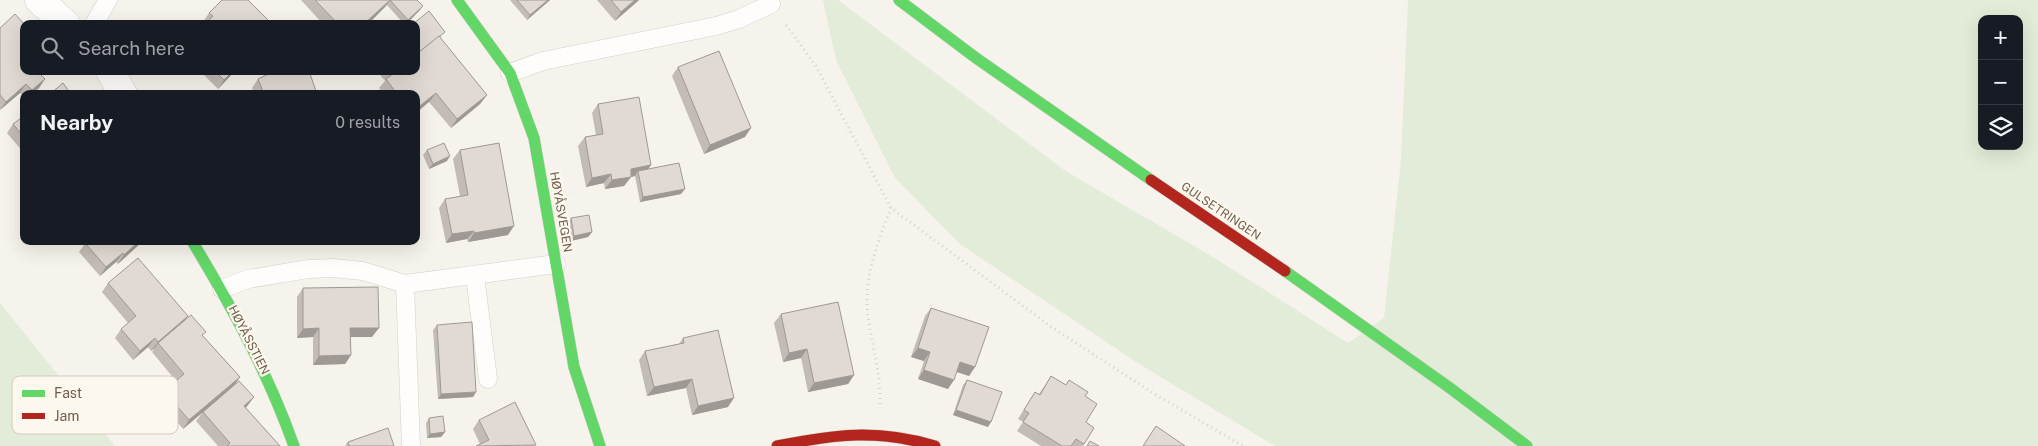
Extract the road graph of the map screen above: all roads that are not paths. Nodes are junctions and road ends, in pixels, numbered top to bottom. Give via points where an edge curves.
1 (39, 0) edge
2 (108, 0) edge
3 (457, 0) edge
4 (898, 0) edge
5 (771, 4) road end
6 (62, 20) edge
7 (96, 20) edge
8 (510, 73) junction
9 (112, 75) edge
10 (121, 90) edge
11 (194, 245) edge
12 (556, 264) junction
13 (475, 276) junction
14 (405, 284) junction
15 (222, 289) junction
16 (488, 379) dead end
17 (294, 446) edge
18 (411, 446) edge
19 (600, 446) edge
20 (777, 446) edge
21 (935, 446) edge
22 (1527, 446) edge

1 - 6 street
2 - 7 lane
3 - 8 street, HØYÅSVEGEN
4 - 22 street, GULSETRINGEN via 1372,331
5 - 8 lane via 739,19 711,27 543,61
8 - 12 street, HØYÅSVEGEN via 534,138
9 - 10 street
11 - 15 street, HØYÅSSTIEN
12 - 13 lane
12 - 19 street, HØYÅSVEGEN via 574,367
13 - 14 lane
13 - 16 lane
14 - 15 lane via 363,271 316,268 248,279
14 - 18 lane
15 - 17 street, HØYÅSSTIEN via 269,378
20 - 21 street via 848,432 880,432

